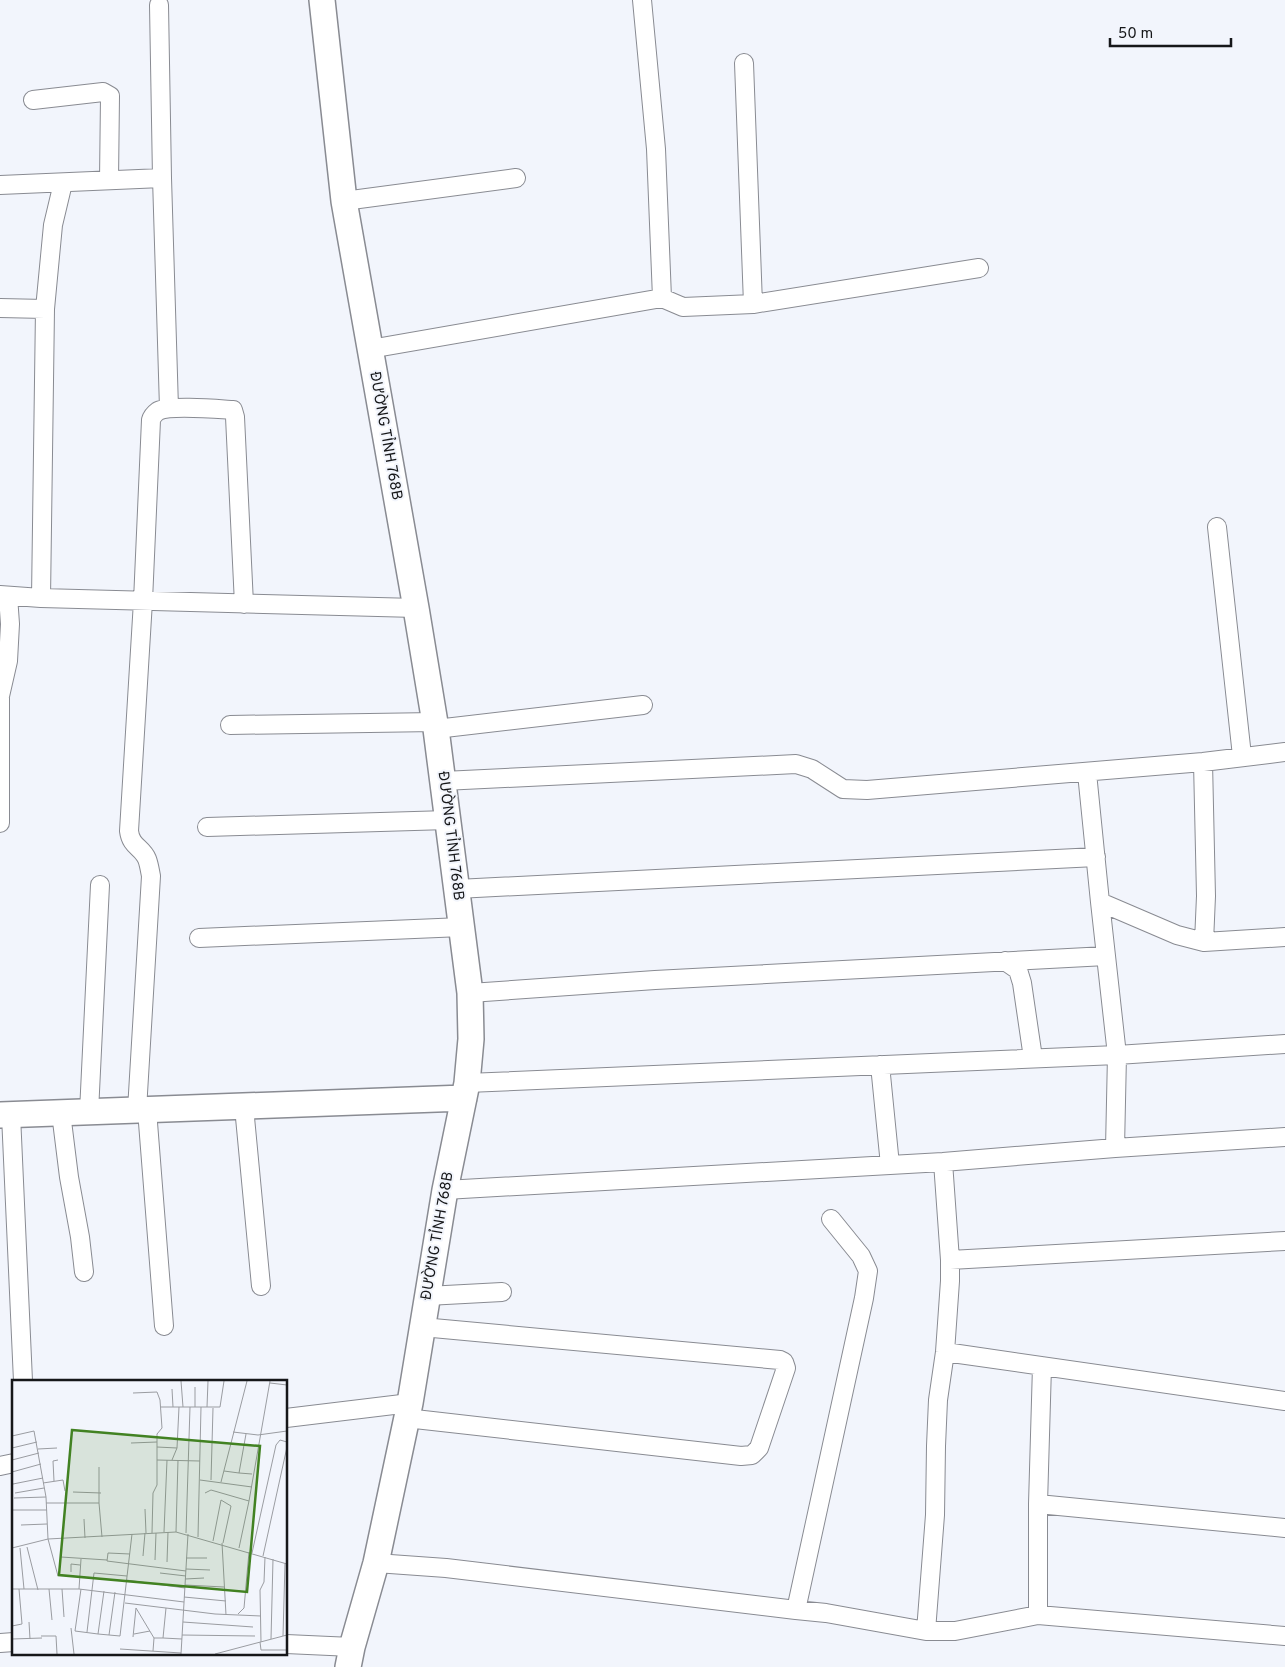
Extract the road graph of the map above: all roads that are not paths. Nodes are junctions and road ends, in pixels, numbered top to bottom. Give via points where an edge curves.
1 (322, 0) edge
2 (642, 0) edge
3 (159, 5) dead end
4 (744, 63) dead end
5 (33, 100) dead end
6 (162, 178) junction
7 (516, 178) dead end
8 (109, 180) junction
9 (63, 183) junction
10 (0, 185) edge
11 (344, 201) junction
12 (979, 268) dead end
13 (662, 298) junction
14 (753, 304) junction
15 (0, 308) edge
16 (45, 309) junction
17 (370, 349) junction
18 (169, 408) junction
19 (1217, 527) dead end
20 (4, 596) edge
21 (41, 598) junction
22 (143, 601) junction
23 (244, 604) junction
24 (416, 608) junction
25 (643, 705) dead end
26 (230, 725) dead end
27 (435, 726) junction
28 (1285, 752) edge
29 (1242, 756) junction
30 (1203, 762) junction
31 (1088, 773) junction
32 (443, 781) junction
33 (448, 820) junction
34 (0, 822) edge
35 (207, 828) dead end
36 (1096, 857) junction
37 (100, 884) dead end
38 (457, 890) junction
39 (1100, 902) junction
40 (462, 927) junction
41 (1285, 937) edge
42 (199, 938) dead end
43 (1204, 942) junction
44 (1106, 956) junction
45 (1005, 961) junction
46 (470, 993) junction
47 (1285, 1044) edge
48 (1117, 1055) junction
49 (1033, 1058) junction
50 (880, 1065) junction
51 (465, 1090) junction
52 (244, 1107) junction
53 (142, 1110) junction
54 (89, 1112) junction
55 (62, 1113) junction
56 (6, 1115) edge
57 (1285, 1136) edge
58 (1115, 1148) junction
59 (943, 1162) junction
60 (890, 1165) junction
61 (445, 1190) junction
62 (832, 1219) dead end
63 (1285, 1241) edge
64 (950, 1260) junction
65 (84, 1272) dead end
66 (261, 1286) dead end
67 (502, 1292) dead end
68 (427, 1296) junction
69 (164, 1326) dead end
70 (422, 1326) junction
71 (945, 1352) junction
72 (1042, 1366) junction
73 (23, 1380) edge
74 (1285, 1401) edge
75 (408, 1410) junction
76 (288, 1418) edge
77 (1038, 1504) junction
78 (1285, 1528) edge
79 (376, 1563) junction
80 (796, 1610) junction
81 (1038, 1615) junction
82 (926, 1631) junction
83 (1285, 1636) edge
84 (288, 1644) edge
85 (350, 1657) edge

1 - 11 street, ĐƯỜNG TỈNH 768B
2 - 13 street via 656,149
3 - 6 street
4 - 14 street
5 - 8 street via 108,94
6 - 8 street
6 - 18 street
7 - 11 street
8 - 9 street
9 - 10 street
9 - 16 street via 53,224
11 - 17 street, ĐƯỜNG TỈNH 768B
12 - 14 street
13 - 14 street via 683,307
13 - 17 street
15 - 16 street
16 - 21 street
17 - 24 street, ĐƯỜNG TỈNH 768B
18 - 22 street via 158,411 150,420
18 - 23 street via 232,410 235,417
19 - 29 street
20 - 21 street
20 - 34 street via 10,624 8,661 0,696
21 - 22 street
22 - 23 street
22 - 53 street via 129,831 134,846 147,858 151,876
23 - 24 street
24 - 27 street, ĐƯỜNG TỈNH 768B
25 - 27 street
26 - 27 street
27 - 32 street, ĐƯỜNG TỈNH 768B
28 - 29 street
29 - 30 street
30 - 31 street
30 - 43 street
31 - 32 street via 867,790 843,789 812,769 796,764
31 - 36 street
32 - 33 street, ĐƯỜNG TỈNH 768B
33 - 35 street
33 - 38 street, ĐƯỜNG TỈNH 768B
36 - 38 street
36 - 39 street
37 - 54 street
38 - 40 street, ĐƯỜNG TỈNH 768B
39 - 43 street via 1177,936
39 - 44 street
40 - 42 street
40 - 46 street, ĐƯỜNG TỈNH 768B
41 - 43 street
44 - 45 street
44 - 48 street
45 - 46 street
45 - 49 street via 1018,970 1022,982
46 - 51 street, ĐƯỜNG TỈNH 768B via 471,1039
47 - 48 street
48 - 49 street
48 - 58 street
49 - 50 street
50 - 51 street
50 - 60 street
51 - 52 street
51 - 61 street, ĐƯỜNG TỈNH 768B
52 - 53 street
52 - 66 street
53 - 54 street
53 - 69 street
54 - 55 street
55 - 56 street
55 - 65 street
56 - 73 street
57 - 58 street
58 - 59 street
59 - 60 street
59 - 64 street
60 - 61 street
61 - 68 street, ĐƯỜNG TỈNH 768B
62 - 80 street via 868,1270
63 - 64 street
64 - 71 street
67 - 68 street
68 - 70 street, ĐƯỜNG TỈNH 768B
70 - 75 street, ĐƯỜNG TỈNH 768B
70 - 75 street via 780,1360 786,1368 759,1448 752,1455
71 - 72 street
71 - 82 street via 938,1400 935,1515
72 - 74 street
72 - 77 street
75 - 76 street
75 - 79 street, ĐƯỜNG TỈNH 768B
77 - 78 street
77 - 81 street
79 - 80 street via 446,1568
79 - 85 street, ĐƯỜNG TỈNH 768B
80 - 82 street
81 - 82 street via 955,1632
81 - 83 street
84 - 85 street

